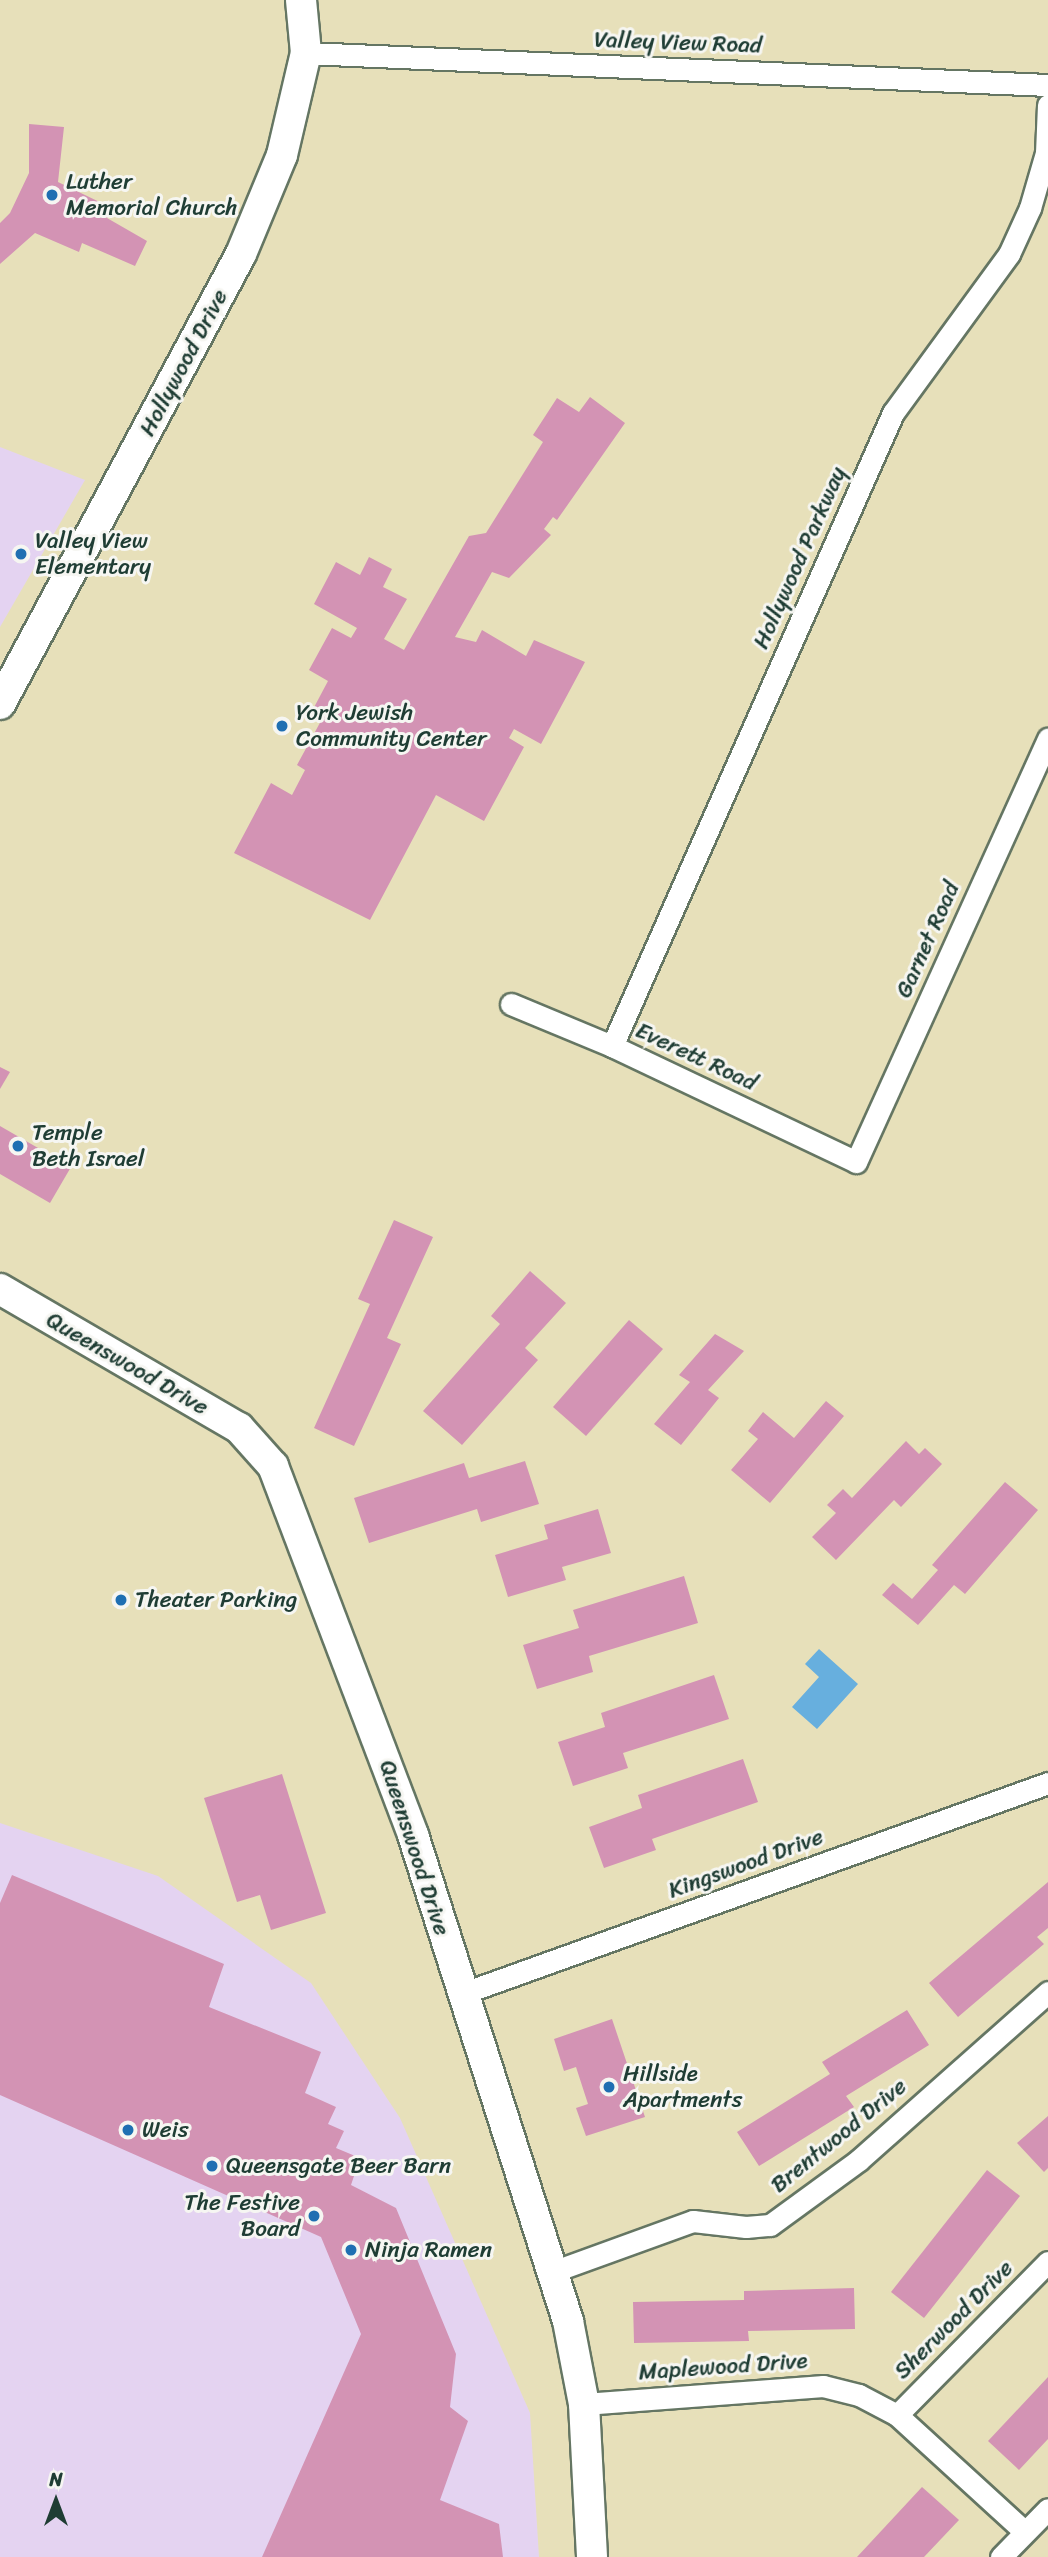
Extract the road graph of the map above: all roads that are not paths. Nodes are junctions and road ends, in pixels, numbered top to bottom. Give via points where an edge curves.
1 (301, 0) edge
2 (306, 53) junction
3 (1048, 85) edge
4 (1048, 105) edge
5 (0, 704) edge
6 (1048, 739) edge
7 (511, 1004) dead end
8 (612, 1046) junction
9 (856, 1162) joint
10 (0, 1289) edge
11 (1048, 1783) edge
12 (1048, 1992) edge
13 (461, 1994) junction
14 (1048, 2262) edge
15 (552, 2272) junction
16 (584, 2404) junction
17 (897, 2415) junction
18 (1048, 2509) edge
19 (1025, 2532) junction
20 (592, 2557) edge
21 (1001, 2557) edge

1 - 2 street, Hollywood Drive
2 - 3 street, Valley View Road
2 - 5 street, Hollywood Drive via 282,155 241,254
4 - 8 street, Hollywood Parkway via 1046,153 1030,208 1009,254 893,413
6 - 9 street, Garnet Road
7 - 8 street, Everett Road
8 - 9 street, Everett Road
10 - 13 street, Queenswood Drive via 239,1428 273,1466 413,1835
11 - 13 street, Kingswood Drive
12 - 15 street, Brentwood Drive via 859,2160 769,2225 693,2221
13 - 15 street, Queenswood Drive
14 - 17 street, Sherwood Drive
15 - 16 street, Queenswood Drive via 568,2321
16 - 17 street, Maplewood Drive via 823,2386 859,2395
16 - 20 street, Queenswood Drive
17 - 19 street, Maplewood Drive
18 - 19 street
19 - 21 street

